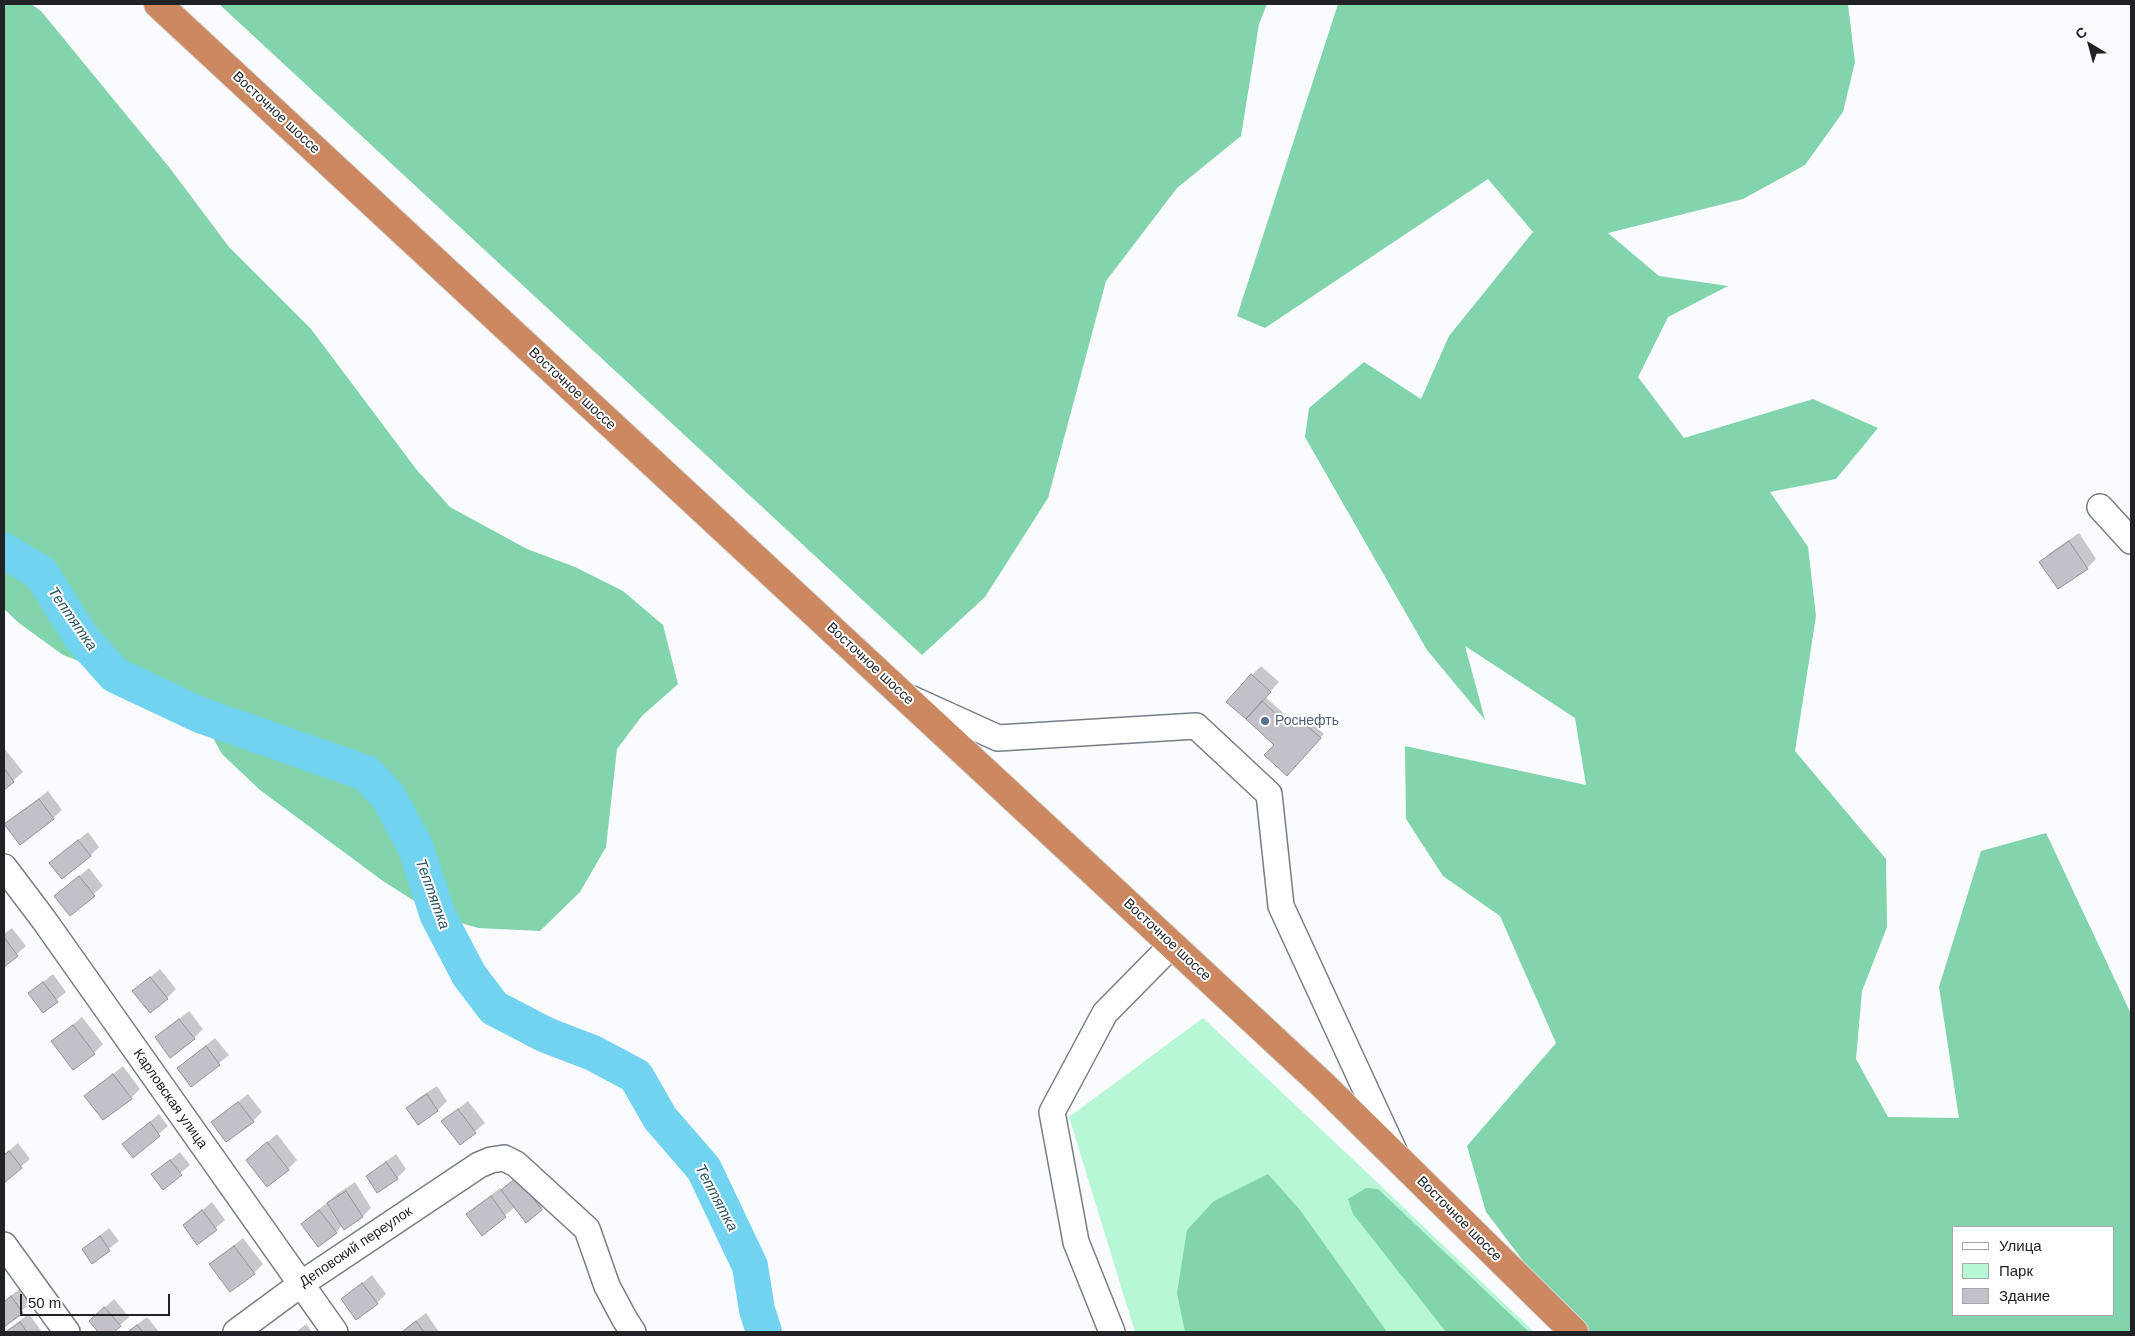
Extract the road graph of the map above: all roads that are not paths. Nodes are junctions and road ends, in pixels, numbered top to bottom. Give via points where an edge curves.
1 (158, 4) edge
2 (2100, 507) dead end
3 (2131, 541) edge
4 (905, 696) junction
5 (4, 867) edge
6 (1172, 945) junction
7 (1397, 1158) junction
8 (4, 1244) edge
9 (301, 1284) junction
10 (68, 1332) edge
11 (236, 1332) edge
12 (335, 1332) edge
13 (633, 1332) edge
14 (1112, 1332) edge
15 (1574, 1332) edge

1 - 4 highway, Восточное шоссе
2 - 3 street
4 - 6 highway, Восточное шоссе
4 - 7 street via 998,738 1196,726 1269,794 1281,906
5 - 9 street, Карловская улица
6 - 7 highway, Восточное шоссе
6 - 14 street via 1105,1013 1052,1112 1076,1242
7 - 15 highway, Восточное шоссе
8 - 10 street
9 - 11 street, Деповский переулок
9 - 12 street, Карловская улица
9 - 13 street, Деповский переулок via 479,1164 504,1158 516,1164 586,1229 608,1286

